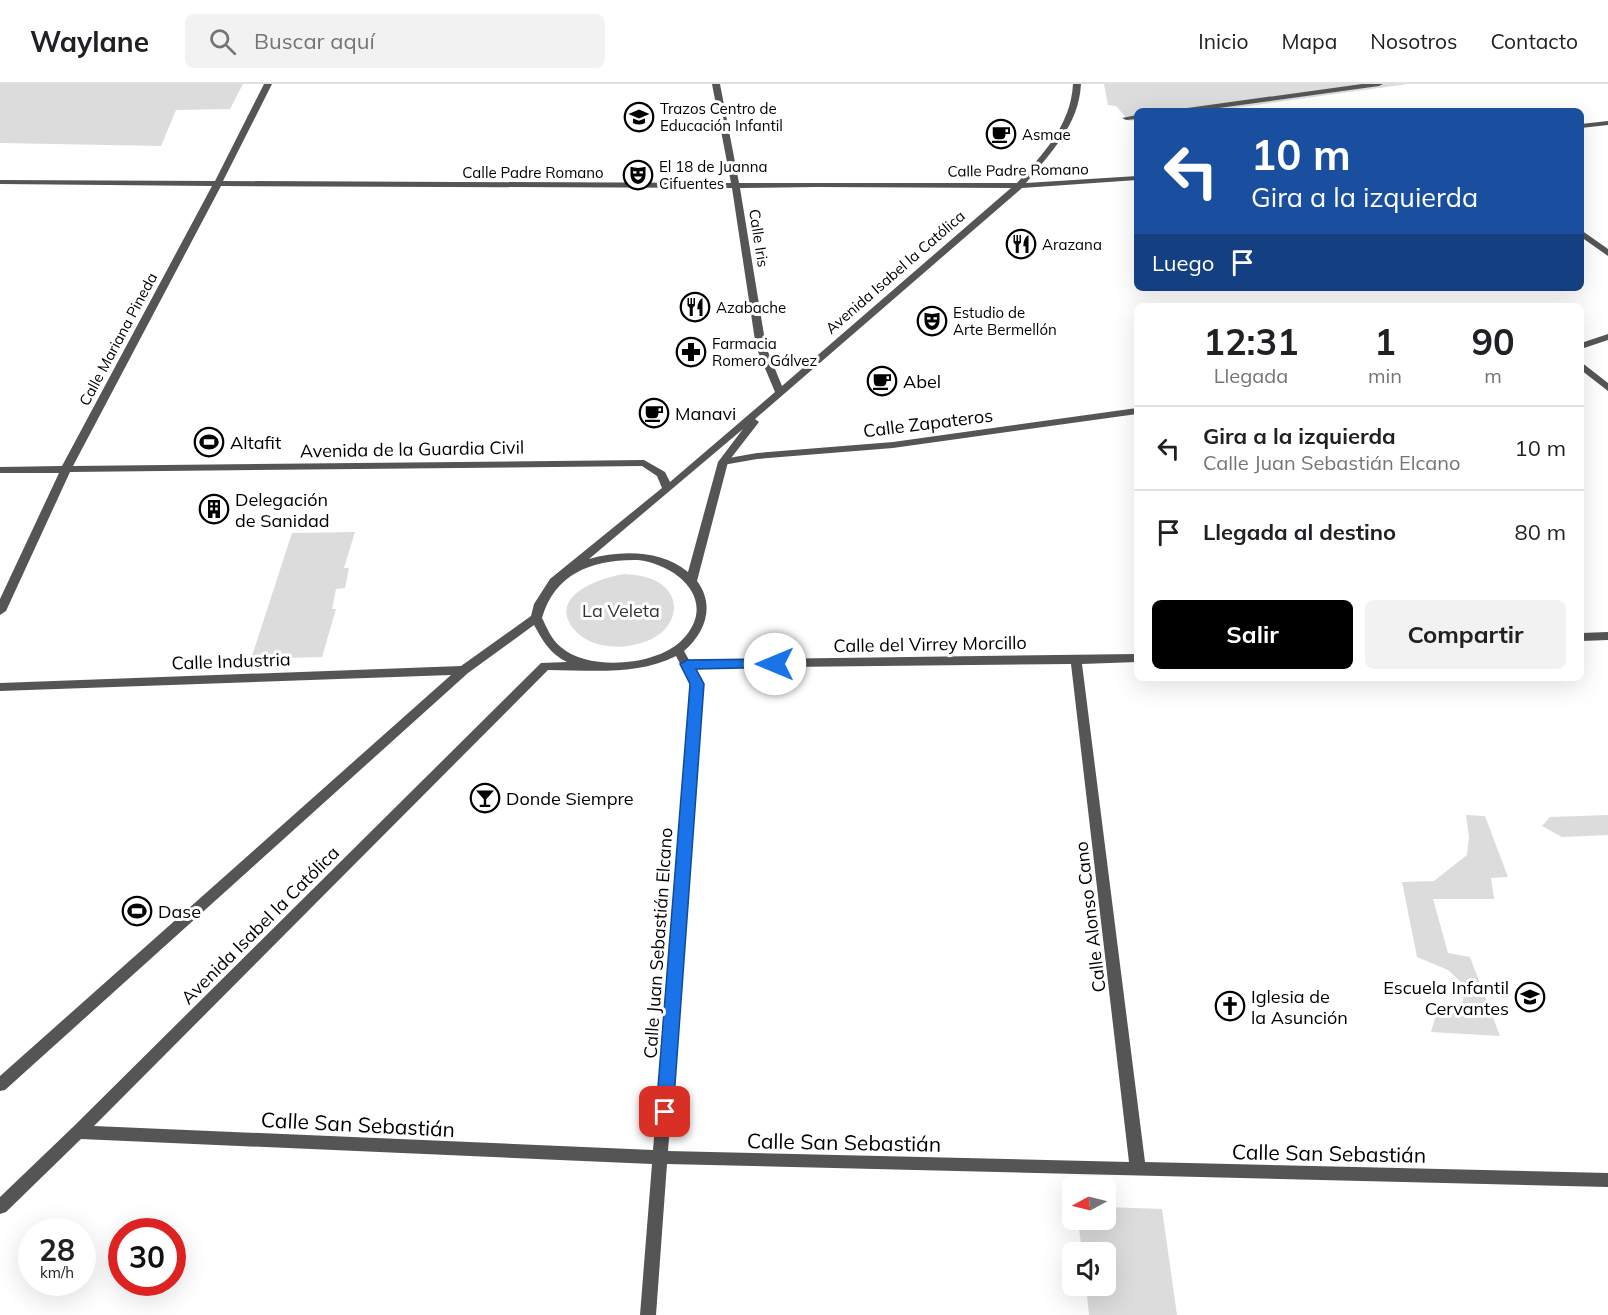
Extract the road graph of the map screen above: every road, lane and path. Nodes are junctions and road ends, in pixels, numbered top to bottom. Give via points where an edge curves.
1 (268, 84) edge
2 (716, 84) edge
3 (1077, 84) edge
4 (1379, 84) edge
5 (1202, 108) edge
6 (1134, 117) edge
7 (1126, 118) dead end
8 (1608, 123) edge
9 (1584, 126) edge
10 (1134, 178) edge
11 (0, 182) edge
12 (218, 183) junction
13 (1021, 184) junction
14 (736, 186) junction
15 (1584, 235) edge
16 (1608, 253) edge
17 (1608, 337) edge
18 (1584, 345) edge
19 (1584, 368) edge
20 (1608, 388) edge
21 (780, 393) junction
22 (769, 403) junction
23 (1134, 411) edge
24 (723, 462) junction
25 (66, 469) junction
26 (0, 470) edge
27 (668, 489) junction
28 (692, 580) junction
29 (554, 582) junction
30 (0, 611) edge
31 (536, 618) junction
32 (1608, 636) edge
33 (1584, 637) edge
34 (678, 650) junction
35 (1134, 658) edge
36 (1076, 660) junction
37 (687, 664) junction
38 (594, 666) junction
39 (464, 670) junction
40 (0, 687) edge
41 (0, 1085) edge
42 (78, 1132) junction
43 (661, 1158) junction
44 (1138, 1170) junction
45 (1608, 1180) edge
46 (0, 1207) edge
47 (648, 1315) edge

1 - 12 street, Calle Mariana Pineda
2 - 14 street, Calle Iris
3 - 13 street, Avenida Isabel la Católica via 1069,123
4 - 5 street
6 - 7 street
8 - 9 street
10 - 13 street, Calle Padre Romano
11 - 12 street, Calle Padre Romano
12 - 14 street, Calle Padre Romano
12 - 25 street, Calle Mariana Pineda
13 - 14 street, Calle Padre Romano
13 - 21 street, Avenida Isabel la Católica
14 - 21 street, Calle Iris via 761,347
15 - 16 street
17 - 18 street
19 - 20 street
21 - 22 street, Avenida Isabel la Católica
22 - 24 street, Avenida Isabel la Católica
22 - 27 street, Avenida Isabel la Católica
23 - 24 street, Calle Zapateros via 893,446
24 - 28 street, Avenida Isabel la Católica
25 - 26 street, Avenida de la Guardia Civil
25 - 27 street, Avenida de la Guardia Civil via 644,463 661,474
25 - 30 street, Calle Mariana Pineda
27 - 29 street, Avenida Isabel la Católica
28 - 29 street via 666,563 641,557 613,557 574,568
28 - 34 street via 702,597 702,617 692,636
29 - 31 street
31 - 38 street via 553,648
31 - 39 street
32 - 33 street
34 - 37 street, Calle Juan Sebastián Elcano
34 - 38 street via 623,667
35 - 36 street, Calle del Virrey Morcillo
36 - 37 street, Calle del Virrey Morcillo
36 - 44 street, Calle Alonso Cano
37 - 43 street, Calle Juan Sebastián Elcano via 697,684
38 - 42 street, Avenida Isabel la Católica via 544,666
39 - 40 street, Calle Industria
39 - 41 street
42 - 43 street, Calle San Sebastián
42 - 46 street, Avenida Isabel la Católica
43 - 44 street, Calle San Sebastián
43 - 47 street, Calle Juan Sebastián Elcano
44 - 45 street, Calle San Sebastián

